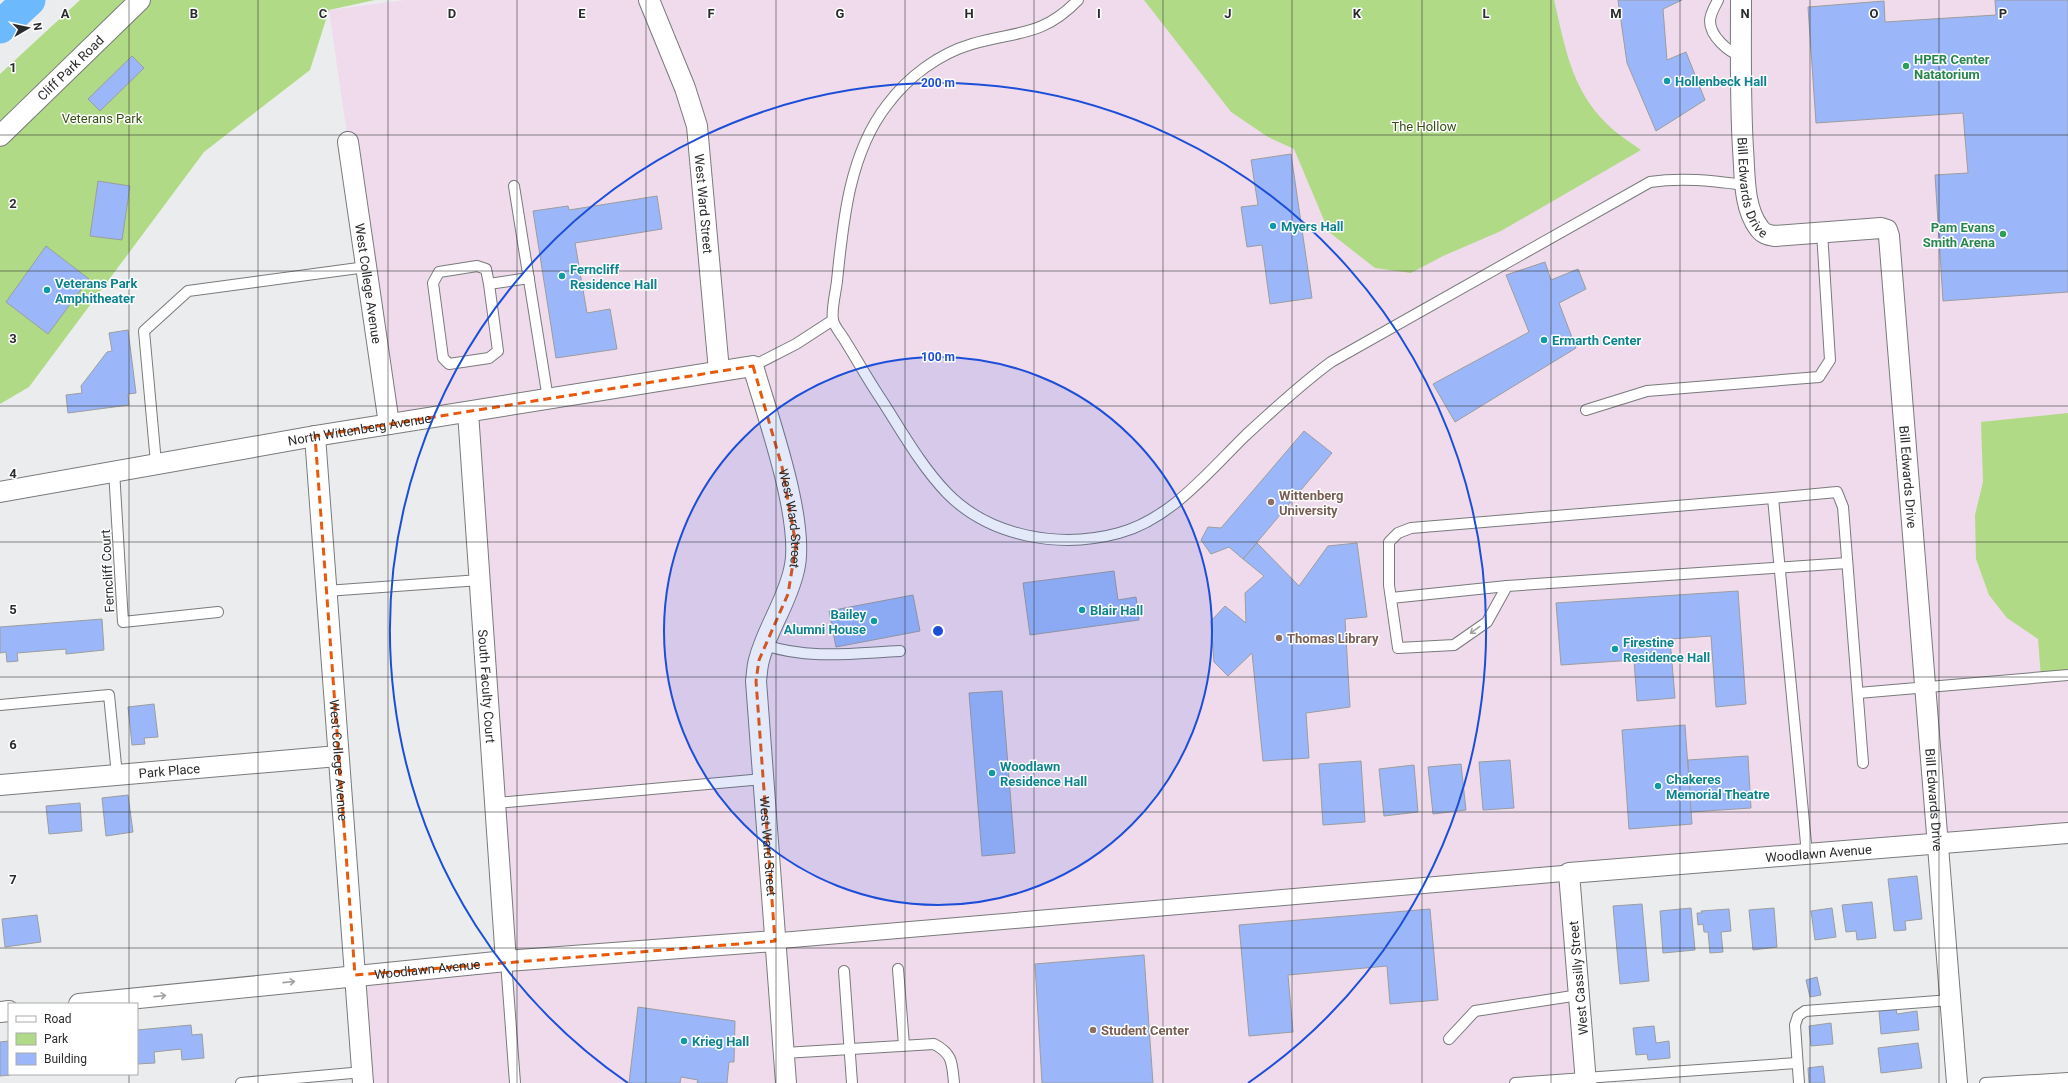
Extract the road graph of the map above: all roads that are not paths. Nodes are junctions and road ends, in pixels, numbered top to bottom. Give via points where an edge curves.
1 (140, 0) edge
2 (1078, 0) edge
3 (1718, 0) edge
4 (1741, 0) edge
5 (652, 3) edge
6 (1741, 56) junction
7 (0, 136) edge
8 (348, 142) dead end
9 (1745, 185) junction
10 (514, 186) dead end
11 (1822, 232) junction
12 (366, 267) junction
13 (529, 278) junction
14 (489, 284) junction
15 (833, 320) junction
16 (753, 366) junction
17 (719, 371) junction
18 (548, 399) junction
19 (1586, 410) dead end
20 (468, 412) junction
21 (389, 424) junction
22 (315, 436) junction
23 (156, 463) junction
24 (114, 470) junction
25 (0, 492) edge
26 (1773, 498) junction
27 (1847, 563) junction
28 (1780, 567) junction
29 (480, 580) junction
30 (1507, 586) junction
31 (326, 590) junction
32 (1391, 598) junction
33 (218, 612) dead end
34 (765, 645) junction
35 (900, 650) dead end
36 (2068, 675) edge
37 (1926, 687) junction
38 (1858, 693) junction
39 (0, 705) edge
40 (338, 756) junction
41 (1863, 763) dead end
42 (117, 775) junction
43 (763, 779) junction
44 (0, 786) edge
45 (496, 803) junction
46 (2068, 833) edge
47 (1939, 844) junction
48 (1807, 854) junction
49 (1569, 873) junction
50 (775, 940) junction
51 (506, 961) junction
52 (898, 970) dead end
53 (844, 971) dead end
54 (355, 975) junction
55 (1579, 995) junction
56 (1951, 1000) junction
57 (89, 1003) edge
58 (1449, 1039) dead end
59 (904, 1045) junction
60 (849, 1048) junction
61 (784, 1054) junction
62 (1797, 1063) junction
63 (363, 1078) edge
64 (2068, 1078) edge
65 (1586, 1080) edge
66 (241, 1083) edge
67 (515, 1083) edge
68 (786, 1083) edge
69 (852, 1083) edge
70 (954, 1083) edge
71 (1515, 1083) edge
72 (1799, 1083) edge
73 (1957, 1083) edge
74 (1985, 1083) edge

1 - 7 street, Cliff Park Road
2 - 15 lane via 1069,10 1034,30 972,44 951,52 928,65 907,82 886,106 871,130 858,161 848,200
3 - 6 lane via 1712,13 1711,27 1716,37 1733,53
4 - 6 street, Bill Edwards Drive
5 - 17 street, West Ward Street via 697,126
6 - 9 street, Bill Edwards Drive via 1740,100
8 - 12 street, West College Avenue
9 - 11 street, Bill Edwards Drive via 1750,209 1759,228 1765,234 1775,236
9 - 15 lane via 1674,178 1650,182 1331,362 1296,387 1202,480 1168,508 1120,533 1094,538 1061,540 1034,537 1011,531 963,508 945,491 924,464
10 - 13 lane
11 - 19 lane via 1830,360 1819,377 1647,391
11 - 37 street, Bill Edwards Drive via 1881,228 1887,230 1889,236
12 - 21 street, West College Avenue
12 - 23 lane via 188,291 144,331
13 - 14 lane
13 - 18 lane
14 - 14 lane via 486,269 477,266 439,272 433,282 443,358 449,364 489,358 498,350
15 - 16 lane via 796,344
16 - 17 street
16 - 34 street, West Ward Street via 782,467 794,518 796,544 795,568 788,594
17 - 18 street, North Wittenberg Avenue
18 - 20 street, North Wittenberg Avenue
20 - 21 street, North Wittenberg Avenue
20 - 29 street, South Faculty Court
21 - 22 street, North Wittenberg Avenue
22 - 23 street, North Wittenberg Avenue
22 - 31 street, West College Avenue
23 - 24 street, North Wittenberg Avenue
24 - 25 street, North Wittenberg Avenue
24 - 33 lane, Ferncliff Court via 123,622
26 - 27 lane via 1836,492 1843,507
26 - 28 lane
26 - 32 lane via 1411,528 1398,533 1389,542
27 - 28 lane
27 - 38 lane
28 - 30 lane
28 - 48 lane
29 - 31 lane
29 - 45 street, South Faculty Court
30 - 32 lane
30 -> 32 lane via 1487,622 1454,645 1398,648
31 - 40 street, West College Avenue
34 - 35 lane via 784,652 807,654
34 - 43 street, West Ward Street via 759,660 756,681
36 - 37 lane
37 - 38 lane
37 - 47 street, Bill Edwards Drive
38 - 41 lane
39 - 42 lane via 109,695
40 - 42 street, Park Place
40 - 54 street, West College Avenue
42 - 44 street, Park Place
43 - 45 lane
43 - 50 street, West Ward Street
45 - 51 street, South Faculty Court
46 - 47 street, Woodlawn Avenue
47 - 48 street, Woodlawn Avenue
47 - 56 street, Bill Edwards Drive
48 - 49 street, Woodlawn Avenue
49 - 50 street
49 - 55 street, West Cassilly Street
50 - 51 street, Woodlawn Avenue
50 - 61 street, West Ward Street
51 - 54 street, Woodlawn Avenue
51 - 67 lane
52 - 59 lane
53 - 60 lane
57 -> 54 street, Woodlawn Avenue
54 - 63 street, West College Avenue
55 - 58 lane via 1475,1011
55 - 65 street, West Cassilly Street
56 - 62 lane via 1805,1011 1798,1016 1795,1025
56 - 73 street, Bill Edwards Drive
59 - 60 lane
59 - 70 lane via 934,1044 946,1050 952,1061
60 - 61 lane
60 - 69 lane
61 - 68 street, West Ward Street
62 - 65 lane
62 - 72 lane
63 - 66 lane
64 - 74 lane
65 - 71 lane

